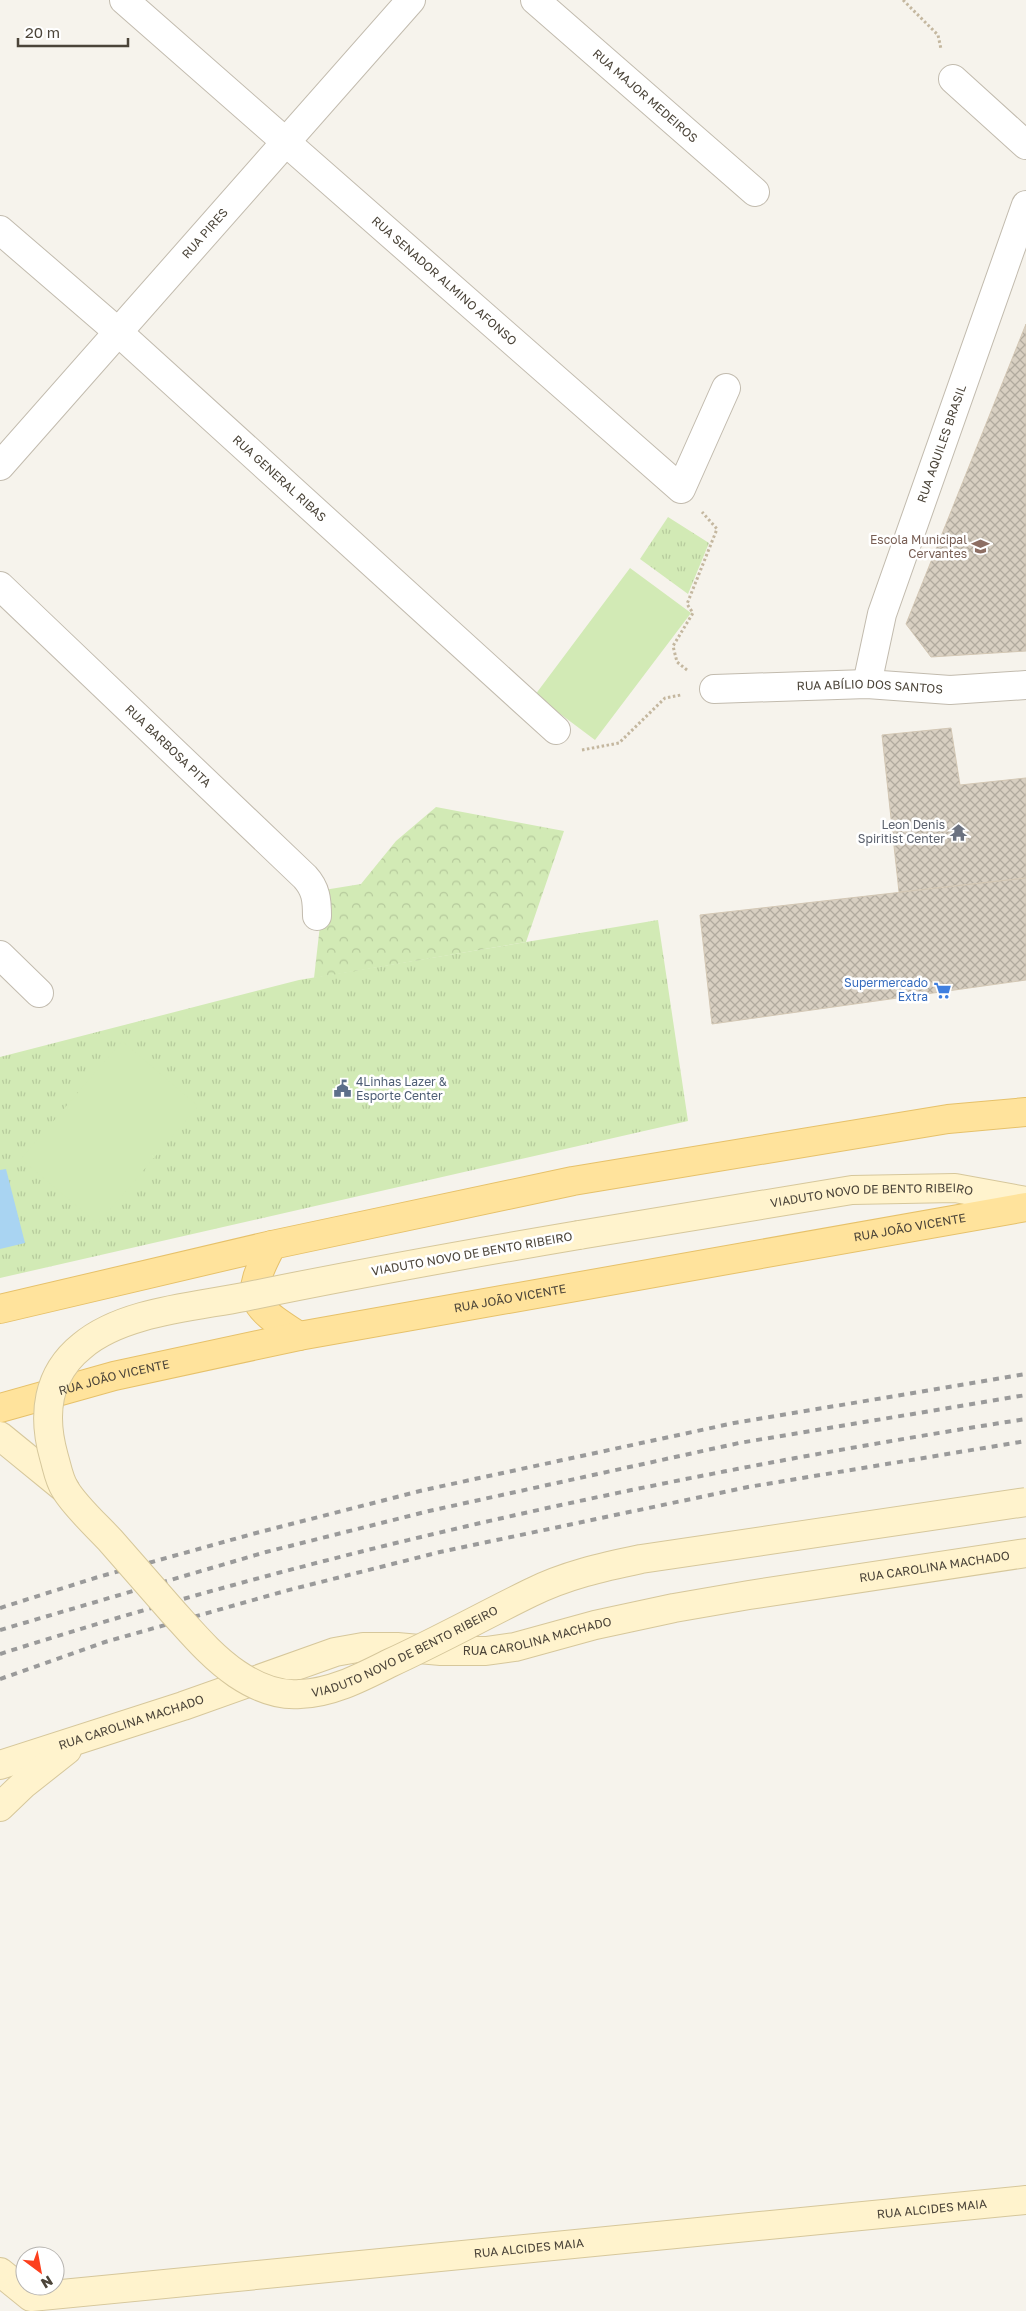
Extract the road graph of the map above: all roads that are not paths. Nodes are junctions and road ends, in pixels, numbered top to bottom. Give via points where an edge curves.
1 (124, 0) edge
2 (411, 0) edge
3 (535, 0) edge
4 (953, 79) road end
5 (285, 142) junction
6 (1026, 145) edge
7 (755, 192) dead end
8 (1026, 205) edge
9 (0, 230) edge
10 (117, 331) junction
11 (726, 388) dead end
12 (0, 466) edge
13 (0, 586) edge
14 (867, 684) junction
15 (1026, 685) edge
16 (714, 689) road end
17 (556, 730) road end
18 (317, 916) dead end
19 (0, 955) edge
20 (39, 993) dead end
21 (1026, 1112) edge
22 (1026, 1201) edge
23 (1026, 1206) edge
24 (272, 1245) junction
25 (0, 1310) edge
26 (298, 1336) junction
27 (0, 1408) edge
28 (0, 1436) edge
29 (65, 1489) junction
30 (1026, 1502) edge
31 (1026, 1553) edge
32 (87, 1737) junction
33 (0, 1765) edge
34 (0, 1807) edge
35 (1026, 2200) edge
36 (0, 2272) edge
37 (40, 2304) edge

1 - 5 street, RUA SENADOR ALMINO AFONSO
2 - 5 street, RUA PIRES
3 - 7 street, RUA MAJOR MEDEIROS
4 - 6 street
5 - 10 street, RUA PIRES
5 - 11 street, RUA SENADOR ALMINO AFONSO via 681,489
8 - 14 street, RUA AQUILES BRASIL via 882,614
9 - 10 street, RUA GENERAL RIBAS
10 - 12 street, RUA PIRES
10 - 17 street, RUA GENERAL RIBAS
13 - 18 street, RUA BARBOSA PITA via 305,877 312,885 317,900
14 - 15 street, RUA ABÍLIO DOS SANTOS via 950,690
14 - 16 street, RUA ABÍLIO DOS SANTOS
19 - 20 street
21 - 24 main road via 948,1119 573,1181
22 - 29 main road, VIADUTO NOVO DE BENTO RIBEIRO, bridge via 955,1188 852,1190 364,1272 127,1322 99,1333 69,1358 49,1397 50,1445
23 - 26 main road, RUA JOÃO VICENTE
24 - 25 main road
24 - 26 main road via 254,1284 256,1300 268,1315
26 - 27 main road, RUA JOÃO VICENTE via 114,1376
28 - 29 main road, VIADUTO NOVO DE BENTO RIBEIRO
29 - 30 main road, VIADUTO NOVO DE BENTO RIBEIRO, bridge via 223,1663 260,1686 301,1694 335,1688 354,1680 548,1585 597,1568
31 - 32 main road, RUA CAROLINA MACHADO via 674,1608 515,1647 486,1651 363,1647 335,1652
32 - 33 main road, RUA CAROLINA MACHADO
32 - 34 main road via 53,1760
35 - 37 main road, RUA ALCIDES MAIA
36 - 37 main road

